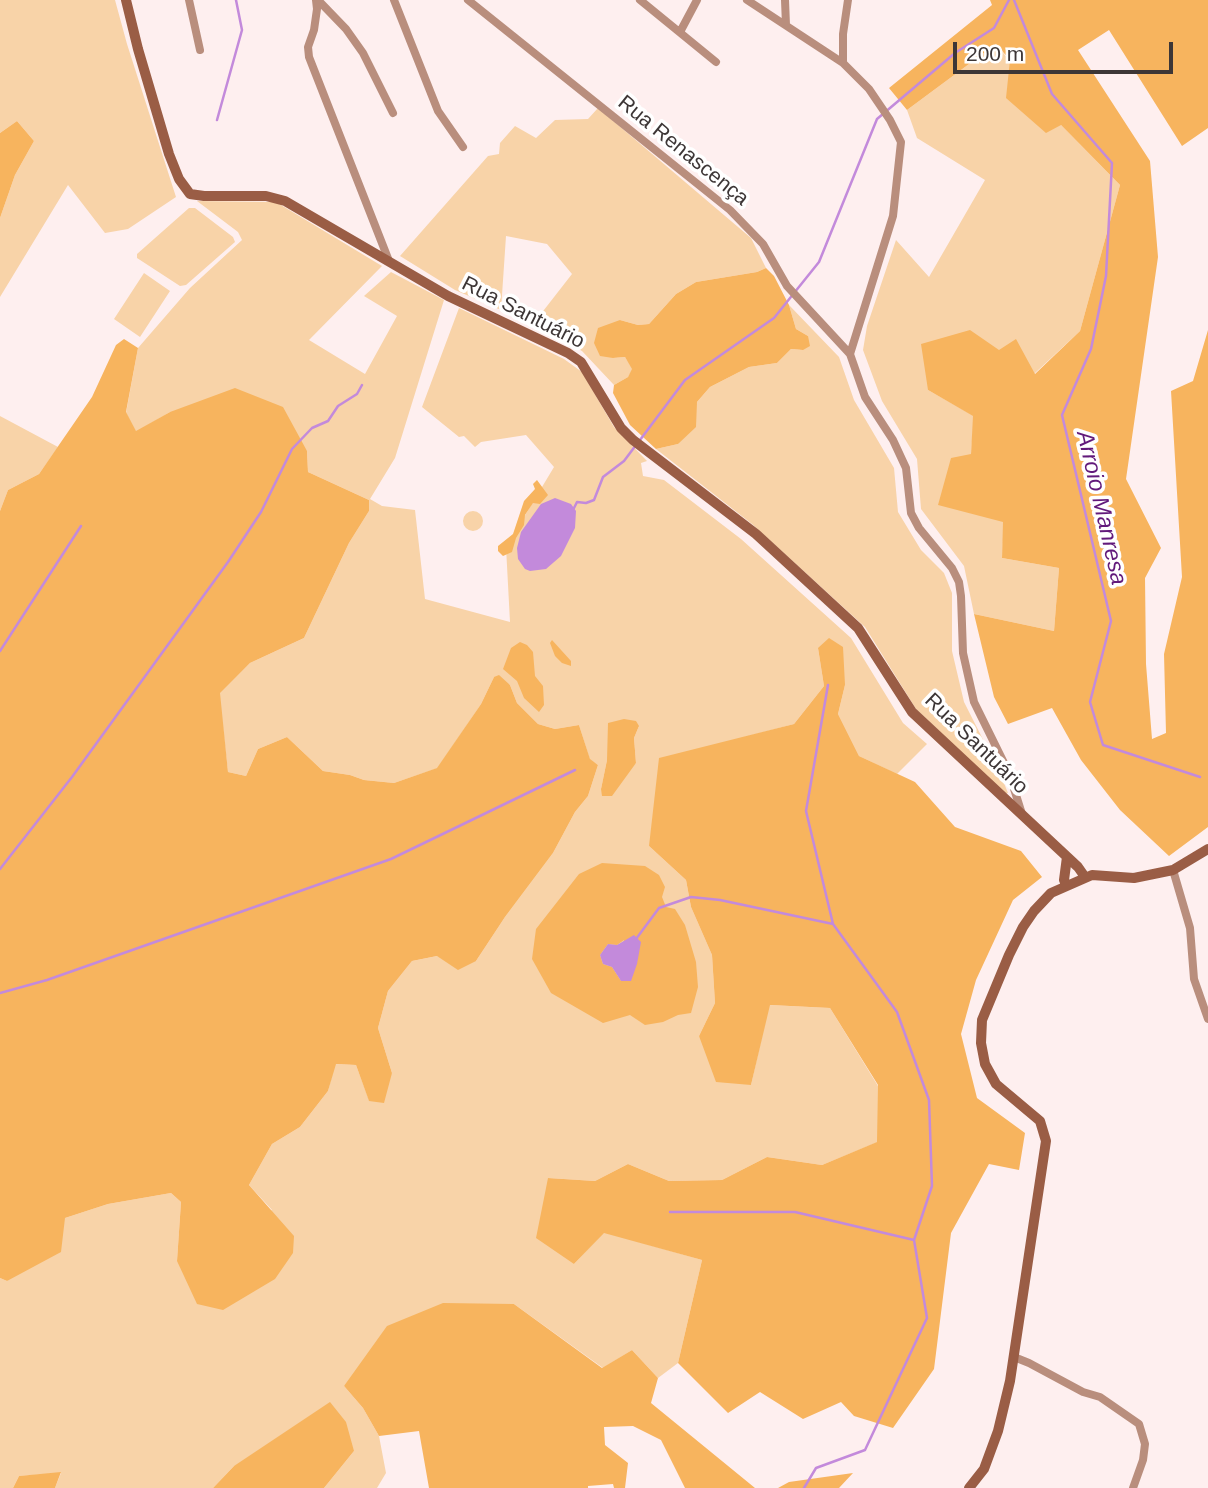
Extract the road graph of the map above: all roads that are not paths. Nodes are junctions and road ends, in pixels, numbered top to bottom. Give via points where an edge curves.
1 (126, 0) edge
2 (189, 0) edge
3 (317, 0) edge
4 (394, 0) edge
5 (468, 0) edge
6 (639, 0) edge
7 (697, 0) edge
8 (747, 0) edge
9 (785, 0) edge
10 (848, 0) edge
11 (786, 25) junction
12 (680, 32) junction
13 (200, 50) dead end
14 (716, 62) dead end
15 (843, 63) junction
16 (393, 113) dead end
17 (463, 147) dead end
18 (390, 264) junction
19 (850, 354) junction
20 (1022, 815) junction
21 (1208, 849) edge
22 (1067, 858) junction
23 (1174, 870) junction
24 (1085, 877) junction
25 (1066, 885) junction
26 (1208, 1019) edge
27 (1014, 1357) junction
28 (969, 1488) edge
29 (1133, 1488) edge

1 - 18 street, Rua Santuário via 169,154 178,179 190,194 266,196 285,201
2 - 13 street
3 - 16 street via 363,53
3 - 18 street via 309,57
4 - 17 street via 438,111
5 - 19 street, Rua Renascença via 730,210 762,244 787,286
6 - 12 street
7 - 12 street
8 - 11 street
9 - 11 street
10 - 15 street
11 - 15 street
12 - 14 street
15 - 19 street via 869,89 901,142 893,216
18 - 20 street, Rua Santuário via 581,362 621,428 756,534 858,628 912,712
19 - 20 street via 865,397 906,468 911,513 959,582 962,653 974,702 1009,773
20 - 22 street, Rua Santuário
21 - 23 street
22 - 24 street, Rua Santuário
22 - 25 street
23 - 24 street via 1133,878
23 - 26 street via 1190,928 1194,979
24 - 25 street
25 - 27 street via 1051,893 1023,927 982,1020 985,1064 996,1084 1040,1121 1046,1141
27 - 28 street via 998,1431 984,1469
27 - 29 street via 1100,1397 1139,1424 1145,1444

